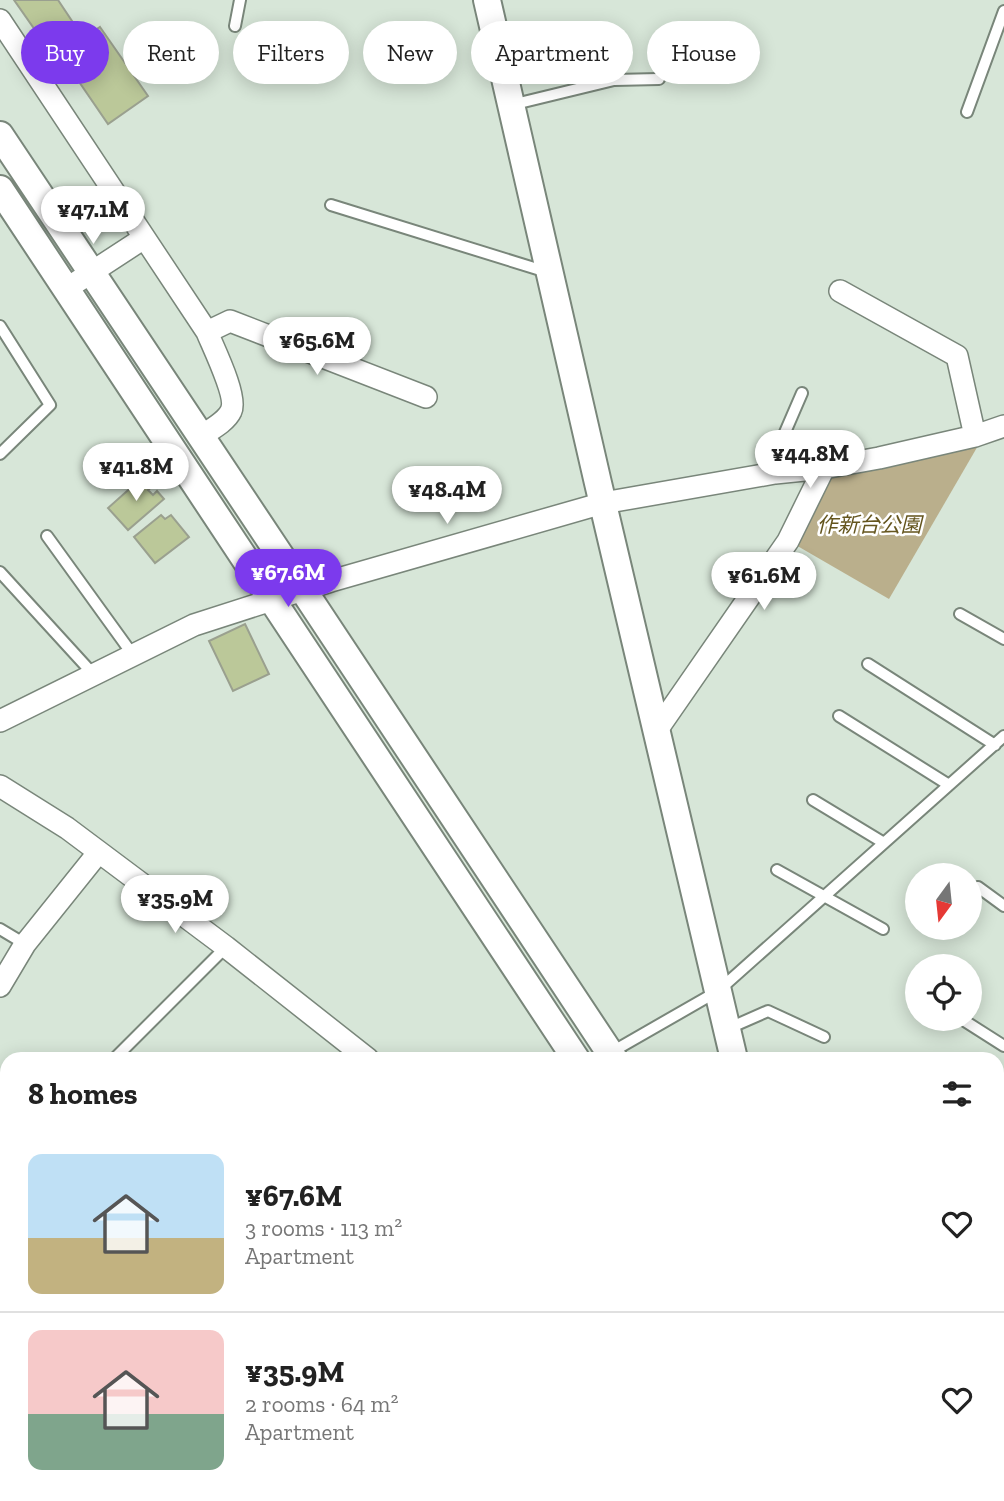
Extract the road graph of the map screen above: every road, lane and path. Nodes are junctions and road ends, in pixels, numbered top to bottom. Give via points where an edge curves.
1 (240, 0) edge
2 (486, 0) edge
3 (1004, 11) edge
4 (236, 21) edge
5 (4, 34) edge
6 (647, 79) edge
7 (511, 105) junction
8 (967, 112) dead end
9 (0, 135) edge
10 (0, 189) edge
11 (331, 205) dead end
12 (144, 238) junction
13 (91, 272) junction
14 (550, 273) junction
15 (66, 289) junction
16 (840, 291) dead end
17 (0, 326) edge
18 (207, 332) junction
19 (802, 393) dead end
20 (426, 397) dead end
21 (1004, 426) edge
22 (201, 436) junction
23 (975, 436) junction
24 (0, 454) edge
25 (824, 468) junction
26 (768, 474) junction
27 (603, 503) junction
28 (47, 536) dead end
29 (0, 572) edge
30 (303, 590) junction
31 (272, 600) junction
32 (960, 614) dead end
33 (1004, 639) edge
34 (133, 655) junction
35 (867, 664) dead end
36 (94, 675) junction
37 (839, 716) dead end
38 (0, 721) edge
39 (657, 730) junction
40 (1004, 736) edge
41 (995, 745) junction
42 (949, 785) junction
43 (0, 786) edge
44 (813, 800) dead end
45 (884, 843) junction
46 (98, 853) junction
47 (777, 870) dead end
48 (982, 890) edge
49 (823, 897) junction
50 (1004, 906) edge
51 (0, 929) edge
52 (883, 929) dead end
53 (24, 944) junction
54 (226, 947) junction
55 (0, 986) edge
56 (718, 991) junction
57 (727, 1029) junction
58 (980, 1031) edge
59 (824, 1037) dead end
60 (1004, 1046) edge
61 (121, 1052) edge
62 (359, 1052) edge
63 (571, 1052) edge
64 (605, 1052) edge
65 (616, 1052) edge
66 (732, 1052) edge

1 - 4 lane
2 - 7 street
3 - 8 lane
5 - 12 street
6 - 7 lane via 614,80
7 - 14 street
9 - 13 street
10 - 15 street
11 - 14 lane
12 - 13 street
12 - 18 street
13 - 15 street
13 - 22 street
14 - 27 street
15 - 31 street
16 - 23 street via 957,356
17 - 24 lane via 50,405
18 - 20 street via 230,321
18 - 22 street via 233,404 227,417
19 - 26 lane
21 - 23 street
22 - 30 street
23 - 25 street
25 - 26 street
25 - 39 street via 788,541
26 - 27 street
27 - 30 street
27 - 39 street
28 - 34 lane
29 - 36 lane
30 - 31 street
30 - 64 street
31 - 34 street via 194,625
31 - 63 street
32 - 33 lane
34 - 36 street
35 - 41 lane
36 - 38 street
37 - 42 lane
39 - 56 street
40 - 41 lane
41 - 42 lane
42 - 45 lane
43 - 46 street
44 - 45 lane
45 - 49 lane
46 - 53 street
46 - 54 street
47 - 49 lane
48 - 50 lane
49 - 52 lane
49 - 56 lane
51 - 53 lane
53 - 55 street
54 - 61 lane
54 - 62 street
56 - 57 street
56 - 65 lane
57 - 59 lane via 768,1011
57 - 66 street
58 - 60 lane

